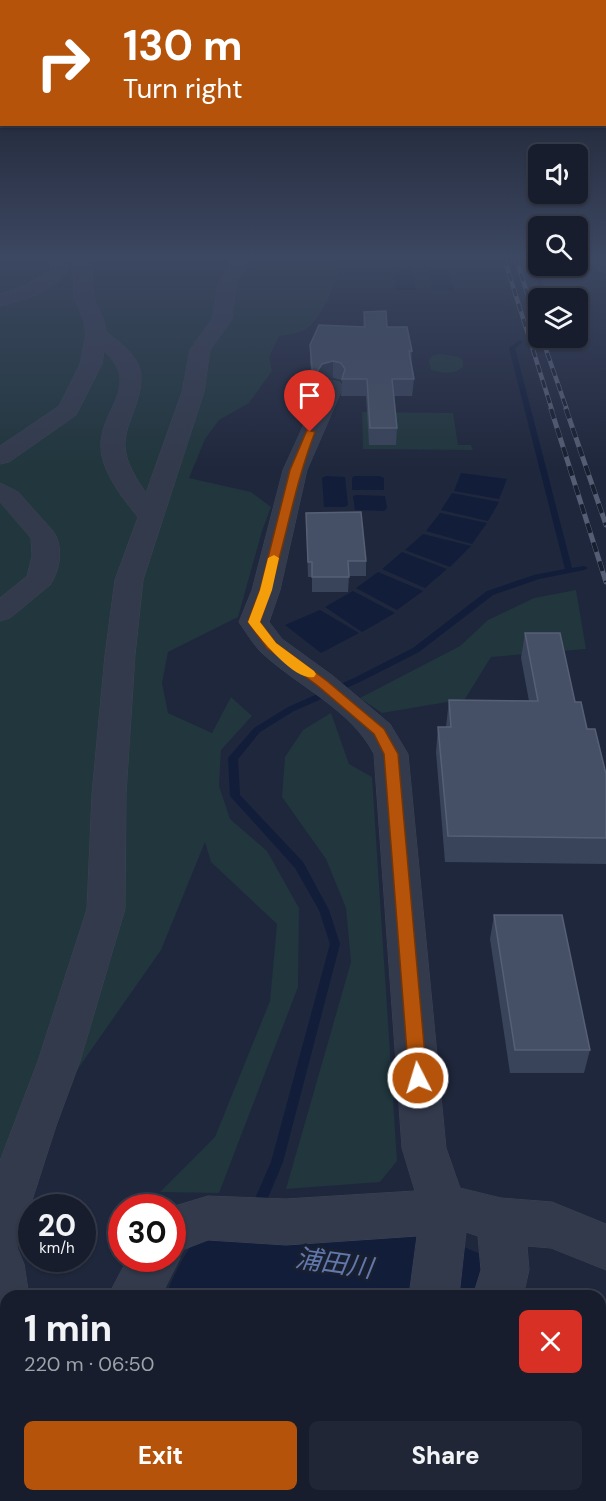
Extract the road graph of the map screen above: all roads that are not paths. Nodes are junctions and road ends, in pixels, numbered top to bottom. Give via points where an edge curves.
1 (95, 328) edge
2 (216, 328) edge
3 (96, 335) junction
4 (332, 387) dead end
5 (0, 457) edge
6 (0, 491) edge
7 (150, 514) junction
8 (0, 612) edge
9 (501, 1221) junction
10 (186, 1230) edge
11 (0, 1232) edge
12 (606, 1247) edge
13 (439, 1255) edge
14 (0, 1264) edge
15 (148, 1272) edge
16 (501, 1283) edge
17 (2, 1290) edge
18 (137, 1290) edge

1 - 3 street
2 - 7 street via 200,350 193,392
3 - 5 street via 92,364 68,410
3 - 7 street via 113,347 130,369 132,380 113,448 139,505
4 - 13 street via 295,470 266,590 254,622 271,645 365,718 379,732 391,754 424,1148
6 - 8 street via 44,537 46,556 40,579
7 - 11 street via 129,580 120,655 109,794 106,909
9 - 12 street via 552,1225
9 - 13 street via 465,1210
9 - 16 street
10 - 13 street via 208,1218 286,1222
14 - 17 street
15 - 18 street

